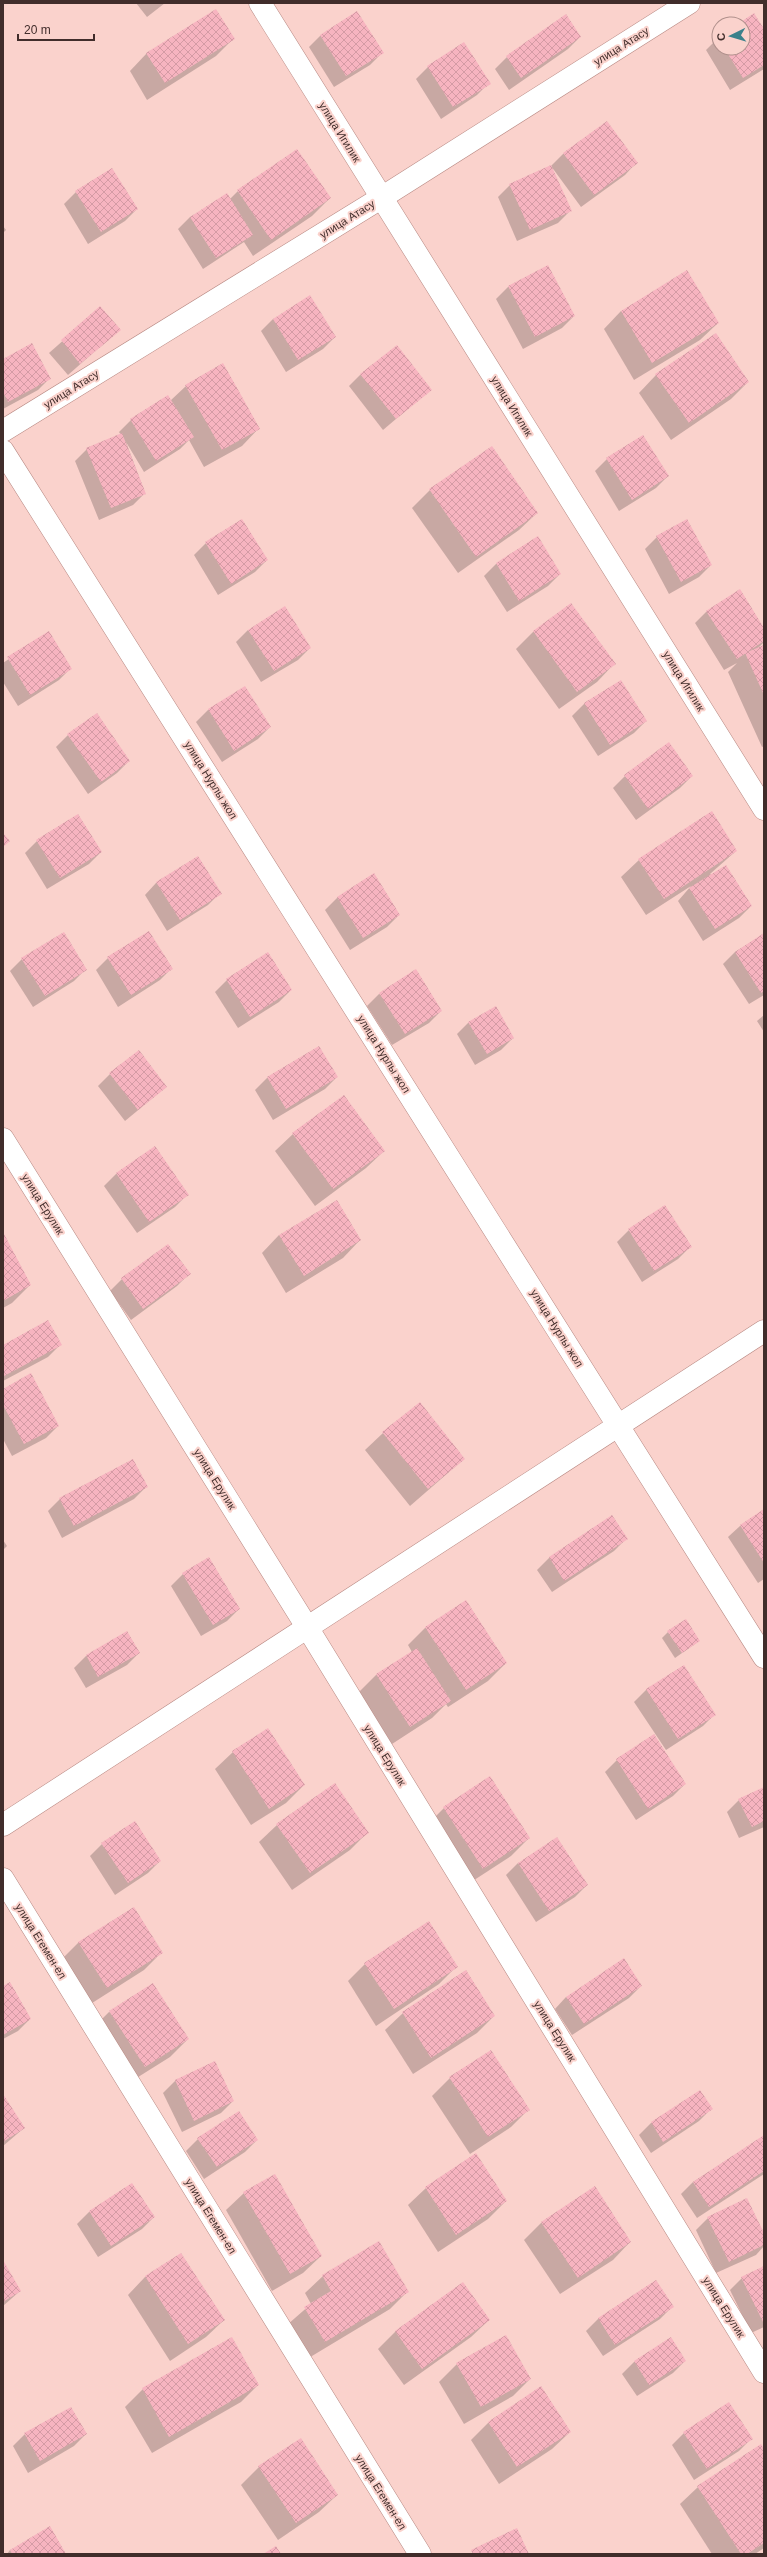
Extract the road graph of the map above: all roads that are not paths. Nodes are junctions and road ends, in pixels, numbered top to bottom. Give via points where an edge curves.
1 (260, 3) edge
2 (689, 3) edge
3 (381, 198) junction
4 (3, 431) edge
5 (3, 451) edge
6 (764, 810) edge
7 (3, 1139) edge
8 (764, 1331) edge
9 (620, 1426) junction
10 (307, 1627) junction
11 (764, 1657) edge
12 (3, 1825) edge
13 (3, 1879) edge
14 (764, 2372) edge
15 (420, 2554) edge

1 - 3 street, улица Игилик
2 - 3 street, улица Атасу
3 - 4 street, улица Атасу
3 - 6 street, улица Игилик
5 - 9 street, улица Нурлы жол
7 - 10 street, улица Ерулик
8 - 9 street
9 - 10 street
9 - 11 street, улица Нурлы жол
10 - 12 street
10 - 14 street, улица Ерулик
13 - 15 street, улица Егемен-ел

